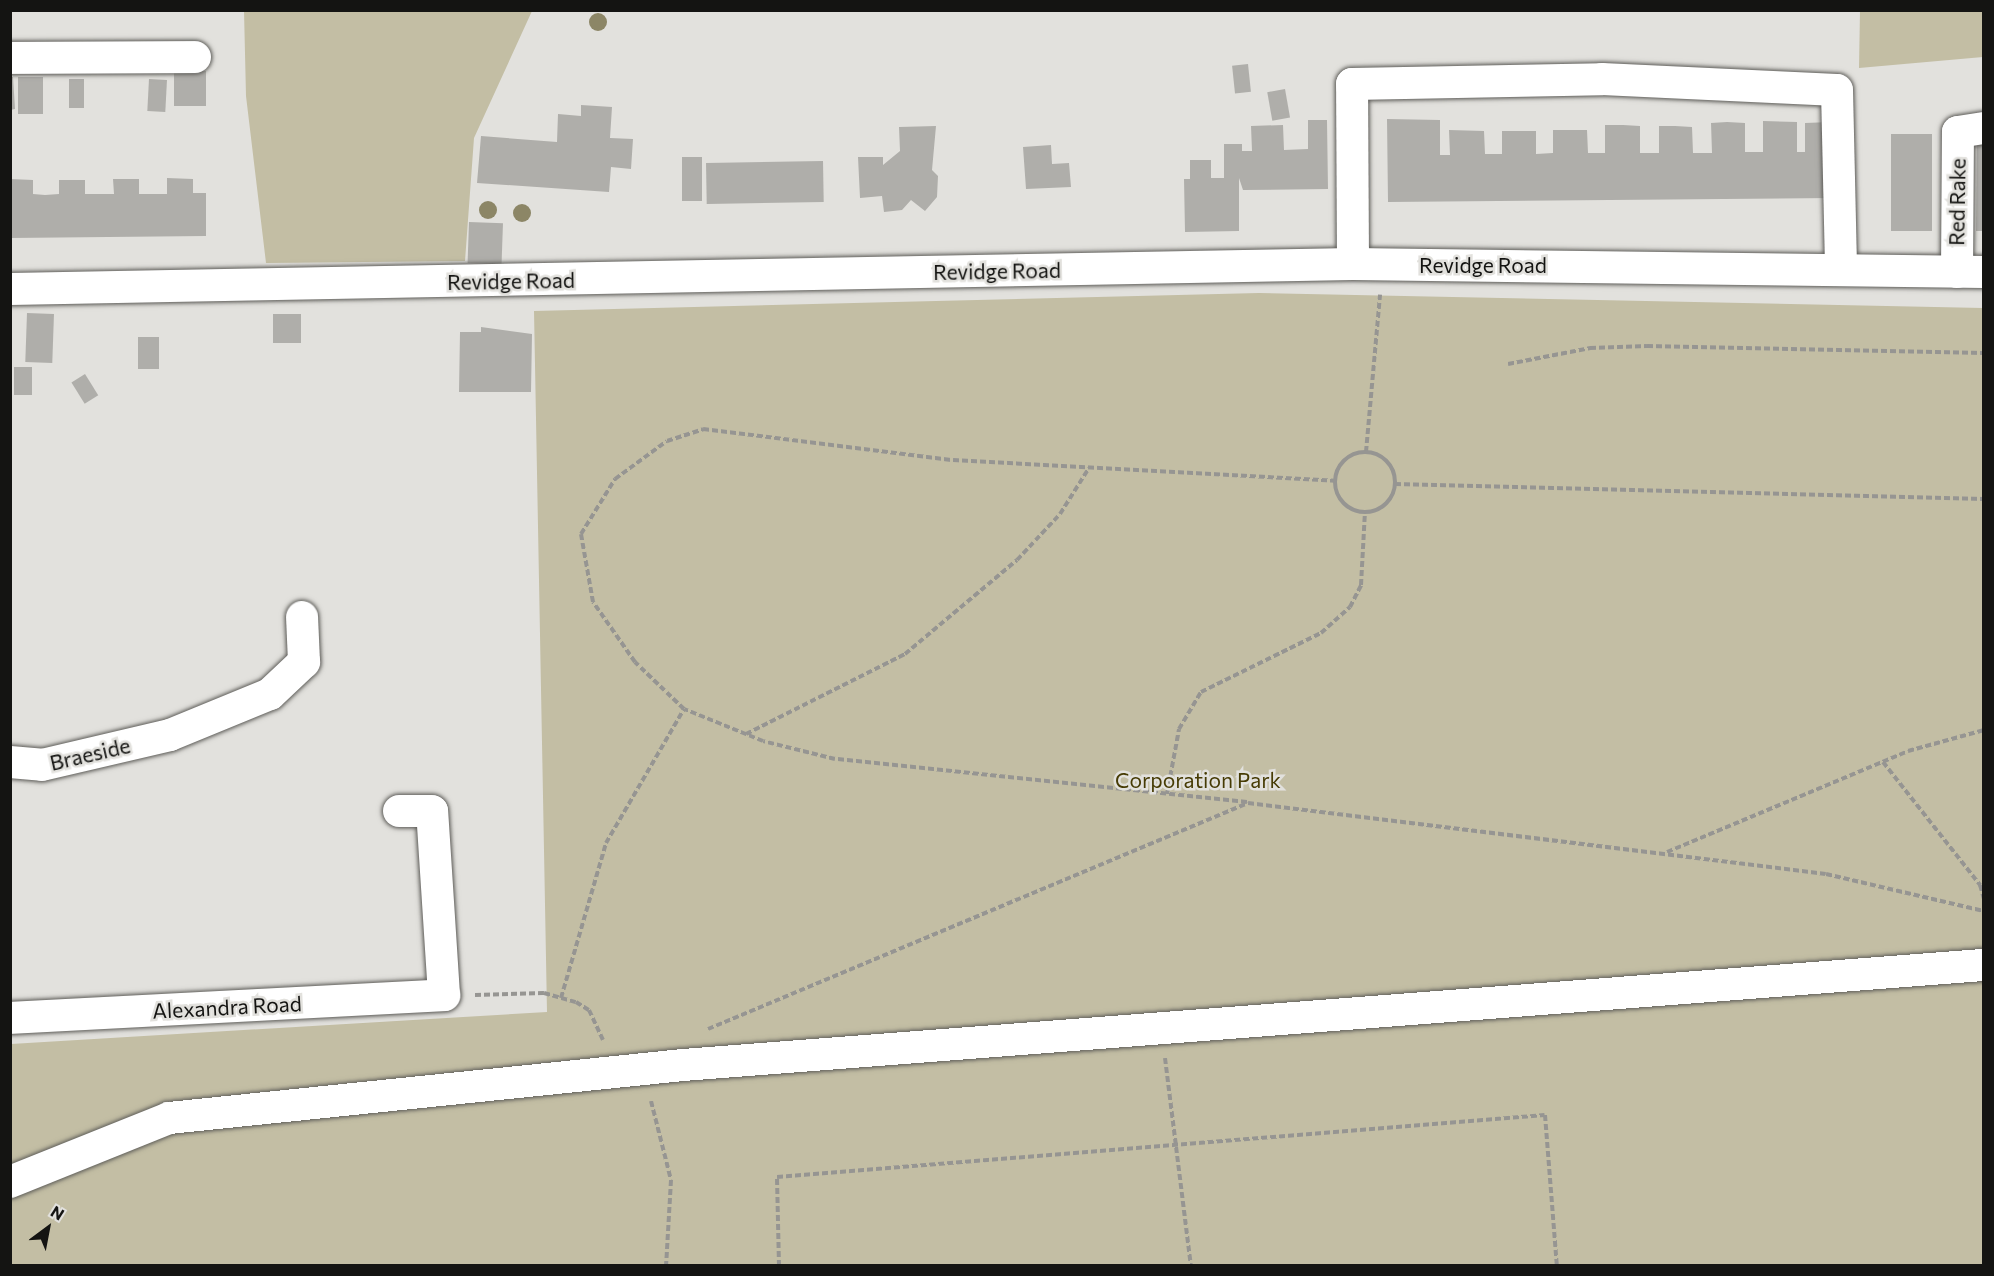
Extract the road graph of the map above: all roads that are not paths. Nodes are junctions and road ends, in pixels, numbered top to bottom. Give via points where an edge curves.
1 (195, 57) dead end
2 (10, 58) edge
3 (1971, 130) edge
4 (1368, 264) junction
5 (1841, 268) junction
6 (1970, 272) edge
7 (10, 290) edge
8 (302, 617) dead end
9 (10, 762) edge
10 (399, 811) dead end
11 (1983, 965) edge
12 (10, 1018) edge
13 (10, 1182) edge

1 - 2 street
3 - 6 street, Red Rake
4 - 5 street, Revidge Road
4 - 5 street via 1352,84 1446,78 1837,90
4 - 7 street, Revidge Road
5 - 6 street, Revidge Road
8 - 9 street, Braeside via 307,650 298,673 270,694 170,735 42,765
10 - 12 street, Alexandra Road via 432,811 444,995
11 - 13 street via 1503,998 1161,1031 642,1068 170,1118

